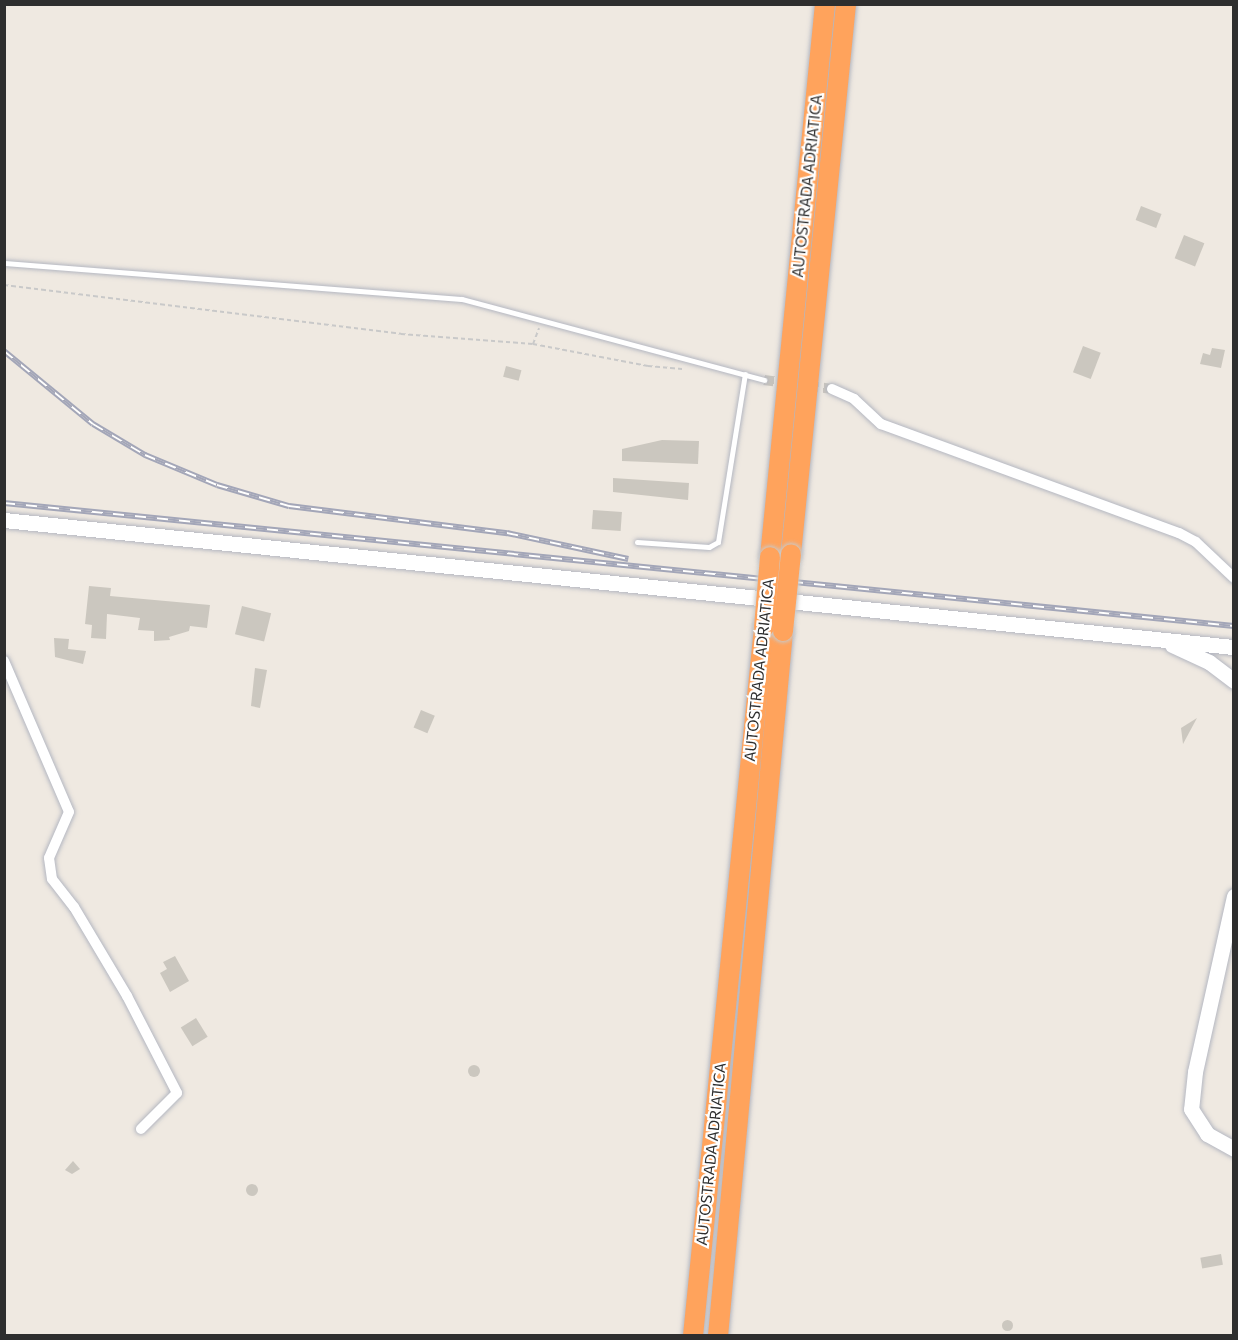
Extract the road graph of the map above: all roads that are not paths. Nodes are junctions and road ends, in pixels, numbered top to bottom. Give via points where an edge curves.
1 (825, 4) edge
2 (846, 4) edge
3 (4, 263) edge
4 (745, 374) junction
5 (764, 380) tunnel mouth
6 (832, 389) tunnel mouth
7 (4, 520) edge
8 (637, 542) dead end
9 (1233, 578) edge
10 (774, 629) junction
11 (1158, 639) junction
12 (1233, 647) edge
13 (4, 661) edge
14 (1233, 681) edge
15 (1233, 896) edge
16 (141, 1129) dead end
17 (1233, 1149) edge
18 (693, 1335) edge
19 (718, 1335) edge

1 - 10 highway, AUTOSTRADA ADRIATICA, bridge via 770,557
2 - 10 highway, AUTOSTRADA ADRIATICA, bridge via 791,554
3 - 4 lane via 462,299
4 - 5 lane
4 - 8 lane via 718,542 710,547
6 - 9 street via 854,399 880,424 1179,533 1196,542
7 - 11 main road
10 - 18 highway, AUTOSTRADA ADRIATICA
10 - 19 highway, AUTOSTRADA ADRIATICA
11 - 12 main road
11 - 14 main road via 1209,662
13 - 16 street via 69,812 49,858 52,879 74,907 127,996 177,1093
15 - 17 main road via 1195,1072 1191,1109 1206,1134

